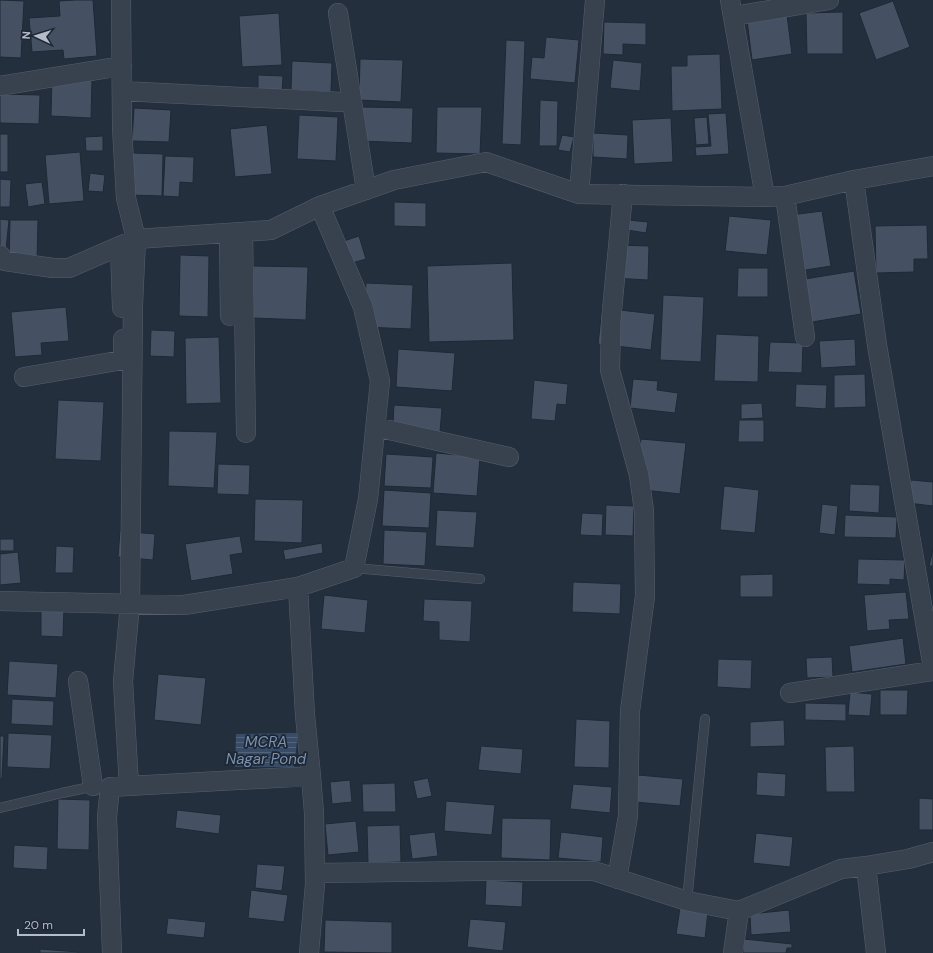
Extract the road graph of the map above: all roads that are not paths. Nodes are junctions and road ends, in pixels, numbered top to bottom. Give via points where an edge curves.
1 (121, 0) edge
2 (595, 0) edge
3 (829, 0) edge
4 (732, 8) edge
5 (338, 13) dead end
6 (122, 66) junction
7 (0, 86) edge
8 (122, 92) junction
9 (342, 102) dead end
10 (933, 166) edge
11 (854, 180) junction
12 (366, 190) junction
13 (579, 194) junction
14 (623, 194) junction
15 (785, 196) junction
16 (765, 197) junction
17 (320, 206) junction
18 (236, 233) junction
19 (128, 242) junction
20 (0, 255) edge
21 (230, 316) dead end
22 (805, 337) dead end
23 (24, 377) dead end
24 (376, 427) junction
25 (246, 433) dead end
26 (509, 457) dead end
27 (354, 568) junction
28 (480, 579) dead end
29 (298, 587) junction
30 (0, 601) edge
31 (130, 604) junction
32 (933, 670) edge
33 (78, 681) dead end
34 (790, 692) dead end
35 (705, 719) dead end
36 (311, 776) junction
37 (102, 786) junction
38 (129, 786) junction
39 (0, 808) edge
40 (933, 852) edge
41 (866, 866) junction
42 (315, 873) junction
43 (617, 879) junction
44 (687, 901) junction
45 (739, 911) junction
46 (112, 953) edge
47 (309, 953) edge
48 (733, 953) edge
49 (876, 953) edge

1 - 6 street
2 - 13 street
3 - 4 street
4 - 16 street
5 - 12 street
6 - 7 street
6 - 8 street
8 - 9 street
8 - 19 street
10 - 11 street
11 - 15 street
11 - 32 street via 877,345
12 - 13 street via 394,180 486,162
12 - 17 street
13 - 14 street
14 - 16 street
14 - 43 street via 611,321 610,370 640,475 644,511 645,596 630,711 628,816
15 - 16 street
15 - 22 street
17 - 18 street via 271,230
17 - 24 street via 363,307 380,381
18 - 19 street
18 - 21 street
18 - 25 street
19 - 20 street via 69,268 4,261
19 - 23 street via 123,360
19 - 31 street via 133,305
24 - 26 street
24 - 27 street via 368,499
27 - 28 lane
27 - 29 street
29 - 31 street via 184,605
29 - 36 street
30 - 31 street
31 - 38 street via 123,681
32 - 34 street
33 - 37 street
35 - 44 lane
36 - 38 street
36 - 42 street
37 - 38 street
37 - 39 lane
37 - 46 street via 108,817
40 - 41 street
41 - 45 street via 841,869
41 - 49 street
42 - 43 street via 594,871
42 - 47 street
43 - 44 street
44 - 45 street
45 - 48 street

